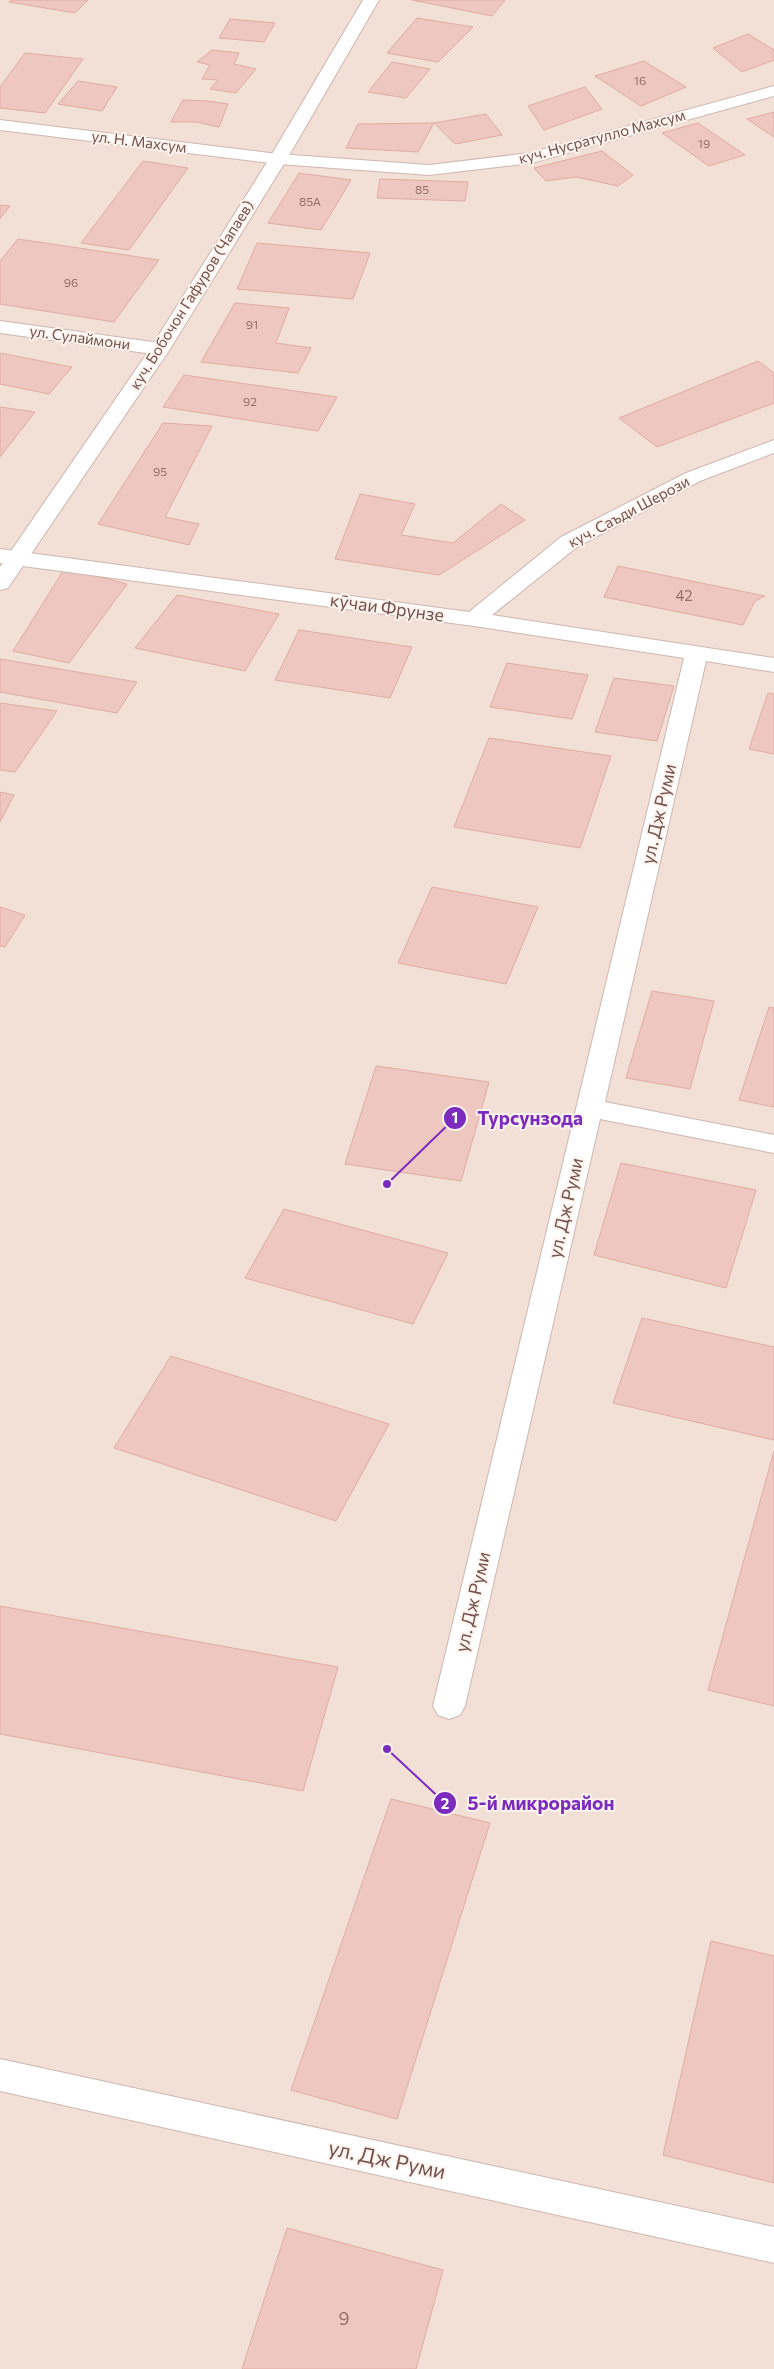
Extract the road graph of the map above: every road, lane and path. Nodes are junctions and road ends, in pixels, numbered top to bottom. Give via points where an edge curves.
1 (371, 0) edge
2 (774, 91) edge
3 (0, 126) edge
4 (278, 159) junction
5 (0, 327) edge
6 (160, 349) junction
7 (774, 446) edge
8 (8, 557) edge
9 (0, 583) edge
10 (474, 619) junction
11 (698, 652) junction
12 (774, 665) edge
13 (590, 1108) junction
14 (774, 1144) edge
15 (448, 1706) dead end
16 (0, 2074) edge
17 (774, 2245) edge

1 - 4 street, куч. Бобочон Гафуров (Чапаев)
2 - 4 street, куч. Нусратулло Махсум via 531,158 429,170
3 - 4 street, ул. Н. Махсум
4 - 6 street, куч. Бобочон Гафуров (Чапаев)
5 - 6 street, ул. Сулаймони
6 - 8 street, куч. Бобочон Гафуров (Чапаев)
7 - 10 street, куч. Саъди Шерози via 693,477 569,542
8 - 9 street, куч. Бобочон Гафуров (Чапаев)
8 - 10 street, кӯчаи Фрунзе
10 - 11 street, кӯчаи Фрунзе
11 - 12 street, кӯчаи Фрунзе
11 - 13 street, ул. Дж Руми
13 - 14 street
13 - 15 street, ул. Дж Руми
16 - 17 street, ул. Дж Руми

